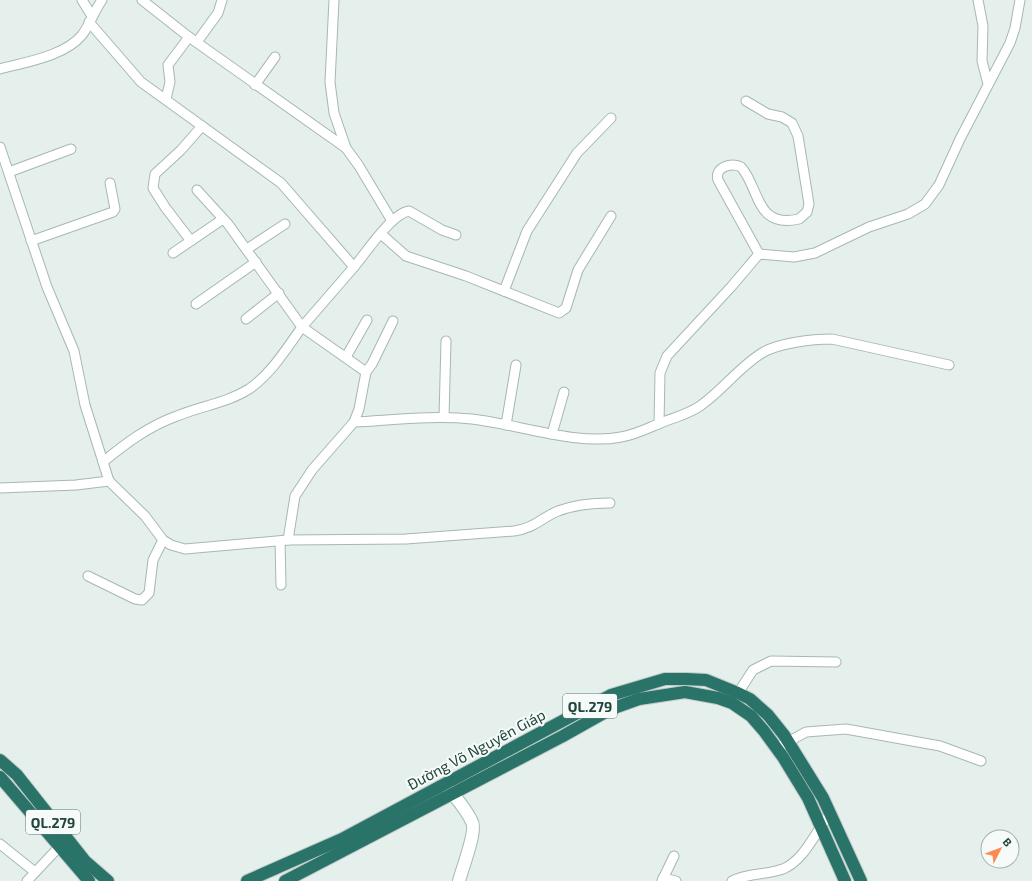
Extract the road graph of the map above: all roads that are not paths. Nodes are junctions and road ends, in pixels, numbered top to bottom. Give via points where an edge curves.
1 (82, 0) edge
2 (102, 0) edge
3 (142, 0) edge
4 (222, 0) edge
5 (334, 0) edge
6 (978, 0) edge
7 (1020, 0) edge
8 (90, 19) junction
9 (193, 40) junction
10 (275, 57) dead end
11 (0, 69) edge
12 (988, 84) junction
13 (255, 85) junction
14 (166, 99) junction
15 (746, 101) dead end
16 (611, 118) dead end
17 (202, 126) junction
18 (0, 146) edge
19 (346, 148) junction
20 (71, 149) dead end
21 (9, 172) junction
22 (110, 183) dead end
23 (197, 190) dead end
24 (611, 216) dead end
25 (223, 219) junction
26 (392, 221) junction
27 (285, 224) dead end
28 (381, 234) junction
29 (456, 235) dead end
30 (31, 241) junction
31 (192, 241) junction
32 (247, 249) junction
33 (173, 253) dead end
34 (759, 254) junction
35 (256, 262) junction
36 (354, 267) junction
37 (504, 291) junction
38 (279, 293) junction
39 (196, 304) dead end
40 (246, 318) dead end
41 (366, 320) dead end
42 (393, 321) dead end
43 (302, 327) junction
44 (446, 341) dead end
45 (346, 357) junction
46 (516, 365) dead end
47 (949, 365) dead end
48 (366, 372) junction
49 (564, 392) dead end
50 (444, 418) junction
51 (354, 422) junction
52 (506, 424) junction
53 (659, 424) junction
54 (552, 434) junction
55 (103, 462) junction
56 (109, 481) junction
57 (0, 488) edge
58 (610, 503) dead end
59 (163, 540) junction
60 (284, 541) junction
61 (88, 576) dead end
62 (281, 585) dead end
63 (836, 662) dead end
64 (738, 693) junction
65 (788, 742) junction
66 (777, 748) junction
67 (0, 760) edge
68 (981, 761) dead end
69 (0, 777) edge
70 (449, 789) junction
71 (830, 814) junction
72 (821, 824) junction
73 (0, 844) edge
74 (59, 848) junction
75 (674, 856) dead end
76 (35, 872) junction
77 (662, 879) edge
78 (27, 881) edge
79 (88, 881) edge
80 (108, 881) edge
81 (247, 881) edge
82 (286, 881) edge
83 (459, 881) edge
84 (676, 881) edge
85 (732, 881) edge
86 (845, 881) edge
87 (861, 881) edge

1 - 8 street
2 - 8 street
3 - 9 street
4 - 9 street via 218,12
5 - 19 street via 330,82 334,113
6 - 12 street via 983,26 982,61
7 - 12 street via 1010,43
8 - 11 street via 83,34 71,46
8 - 14 street via 142,82
9 - 13 street
9 - 14 street via 168,65 170,82
10 - 13 street
12 - 34 street via 939,185 930,199 919,208 869,226 809,255 794,257
13 - 19 street
14 - 17 street
15 - 34 street via 768,114 782,117 792,123 798,136 809,204 807,212 799,219 775,218 763,209 741,167 733,165 720,170 718,180
16 - 37 street via 577,153 527,232
17 - 31 street via 181,150 154,174 153,188
17 - 36 street via 285,187
18 - 21 street
19 - 26 street
20 - 21 street
21 - 30 street
22 - 30 street via 115,209 113,212
23 - 25 street
24 - 37 street via 578,270 563,312 555,313
25 - 31 street
25 - 32 street
26 - 28 street
26 - 29 street via 404,212 409,212
27 - 32 street
28 - 36 street
28 - 37 street via 406,256 441,266
30 - 55 street via 74,351 85,405
31 - 33 street
32 - 35 street
34 - 53 street via 732,287 667,356 660,373
35 - 38 street
35 - 39 street
36 - 43 street
38 - 40 street
38 - 43 street
41 - 45 street
42 - 48 street
43 - 45 street
43 - 55 street via 270,368 248,389 213,405 178,415 143,432
44 - 50 street
45 - 48 street
46 - 52 street
47 - 53 street via 832,339 778,346 756,357 700,406
48 - 51 street
49 - 54 street
50 - 51 street
50 - 52 street
51 - 60 street via 312,470 295,496
52 - 54 street
53 - 54 street via 621,438 600,439
55 - 56 street
56 - 57 street
56 - 59 street via 145,516
58 - 60 street via 598,503 558,512 527,529 514,531 406,539
59 - 60 street via 185,549
59 - 61 street via 153,560 149,593 142,600
60 - 62 street
63 - 64 street via 771,661 753,670
64 - 65 highway, Đường Võ Nguyên Giáp / QL.279 via 768,714
64 - 70 highway, Đường Võ Nguyên Giáp / QL.279 via 706,680 665,679 640,685 611,695
65 - 66 street
65 - 68 street via 806,732 846,729 940,746
65 - 71 highway, Đường Võ Nguyên Giáp / QL.279 via 823,798
66 - 70 highway, Đường Võ Nguyên Giáp / QL.279 via 751,716 732,703 685,692 639,699 611,709 563,736
66 - 72 highway, Đường Võ Nguyên Giáp / QL.279
67 - 80 highway, QL.279 via 17,775 85,861
69 - 74 highway, QL.279
70 - 81 highway, Đường Võ Nguyên Giáp / QL.279
70 - 82 highway, Đường Võ Nguyên Giáp / QL.279
70 - 83 street via 473,822 474,832
71 - 72 street
71 - 87 highway, Đường Võ Nguyên Giáp / QL.279
72 - 85 street via 794,862 771,872
72 - 86 highway, Đường Võ Nguyên Giáp / QL.279
73 - 76 street
74 - 76 street
74 - 79 highway, QL.279
75 - 77 street
76 - 78 street
77 - 84 street

